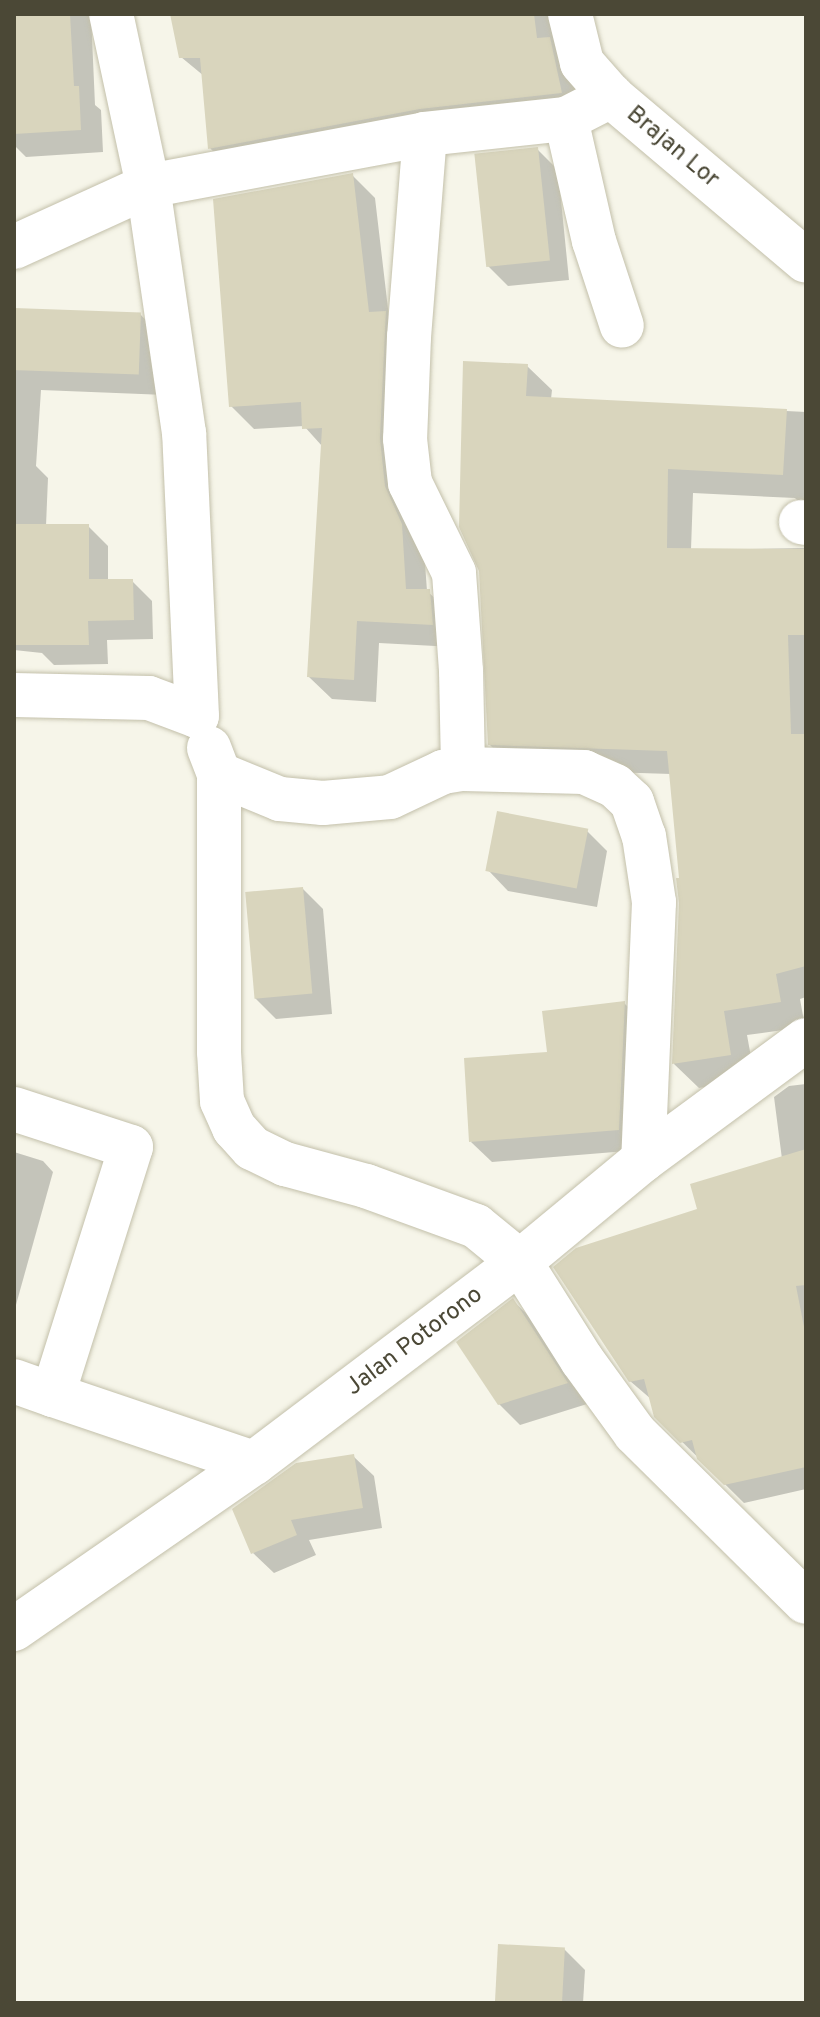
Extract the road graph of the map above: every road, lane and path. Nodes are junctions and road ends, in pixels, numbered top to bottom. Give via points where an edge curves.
1 (111, 14) edge
2 (570, 14) edge
3 (611, 96) junction
4 (566, 119) junction
5 (425, 134) junction
6 (148, 186) junction
7 (14, 247) edge
8 (806, 261) edge
9 (622, 326) dead end
10 (14, 695) edge
11 (197, 716) junction
12 (463, 769) junction
13 (219, 774) junction
14 (806, 1040) edge
15 (14, 1109) edge
16 (643, 1160) junction
17 (520, 1262) junction
18 (34, 1388) edge
19 (254, 1463) junction
20 (804, 1598) edge
21 (14, 1629) edge

1 - 6 street
2 - 3 street, Brajan Lor via 582,63
3 - 4 street
3 - 8 street, Brajan Lor
4 - 5 street
4 - 9 street via 594,241
5 - 6 street
5 - 12 street via 405,439 410,483 454,573
6 - 7 street
6 - 11 street via 184,433
10 - 11 street via 149,698
11 - 13 street
12 - 13 street via 443,772 390,797 323,803 280,799
12 - 16 street via 584,772 615,786 632,802 644,836 654,902
13 - 17 street via 222,1101 234,1128 252,1148 285,1164 366,1186 476,1226
14 - 16 street, Jalan Potorono
15 - 18 street via 131,1147
16 - 17 street, Jalan Potorono
17 - 19 street, Jalan Potorono
17 - 20 street via 635,1433
18 - 19 street
19 - 21 street, Jalan Potorono

